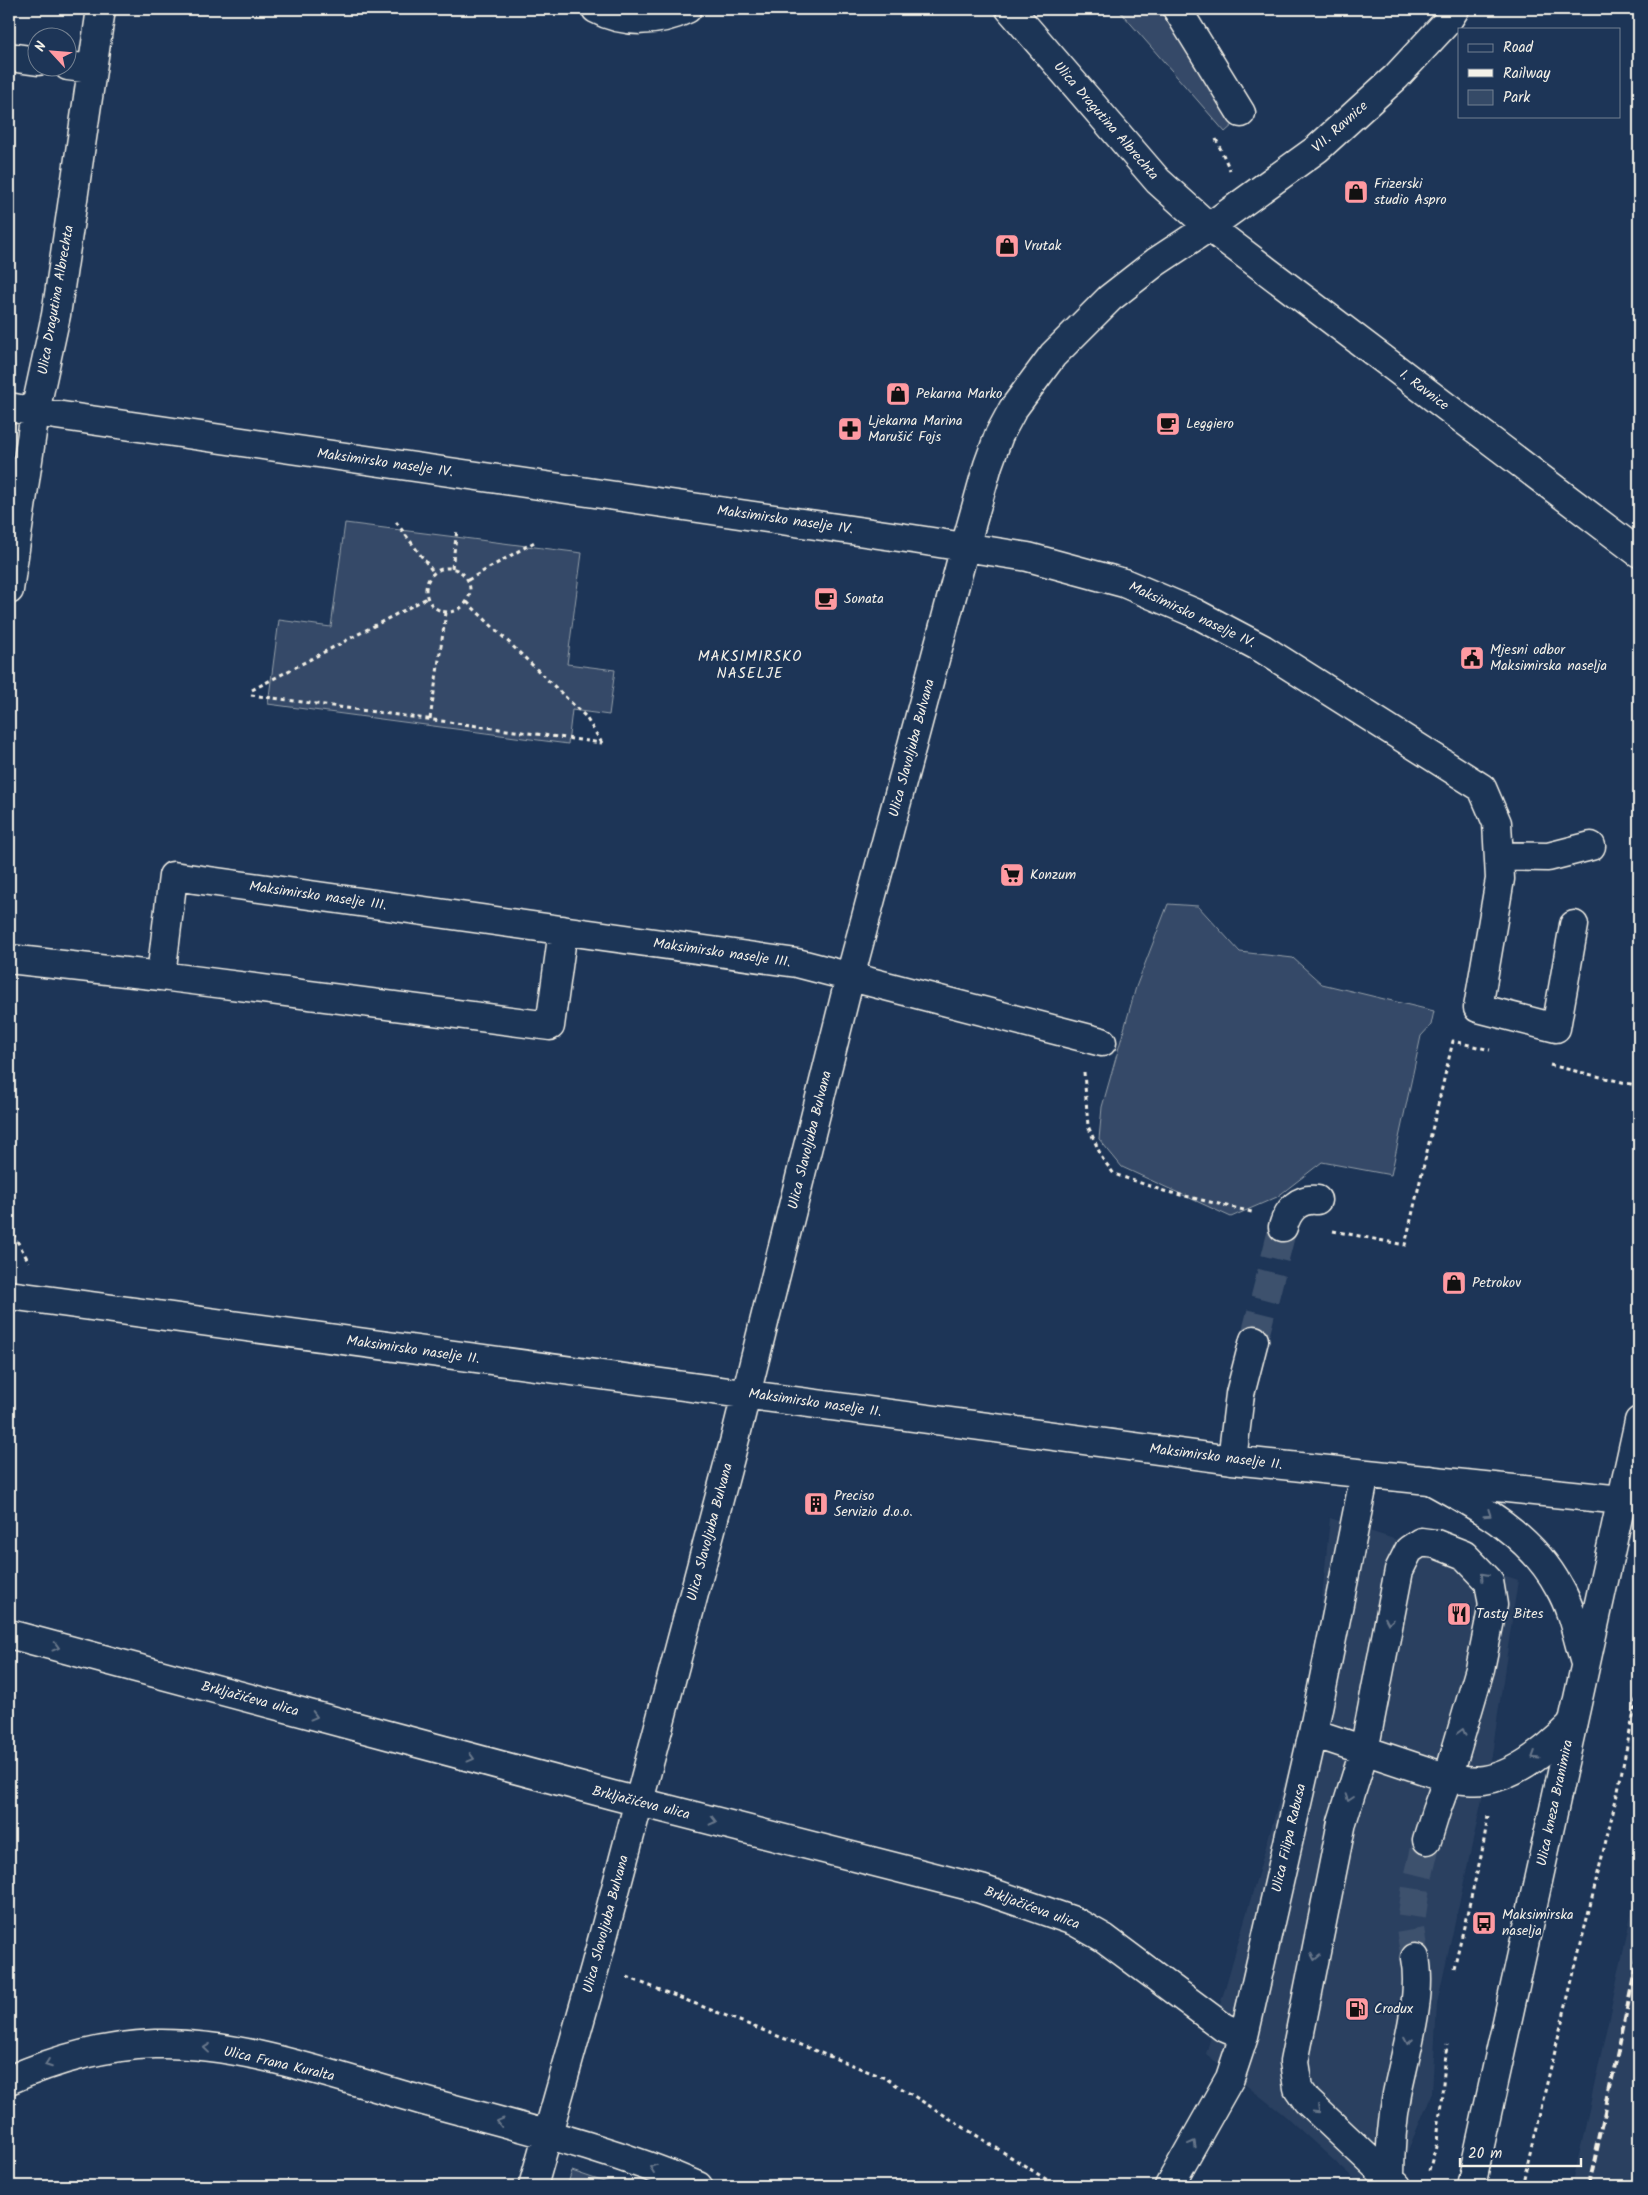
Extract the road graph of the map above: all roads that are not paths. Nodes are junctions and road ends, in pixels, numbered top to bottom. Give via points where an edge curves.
1 (101, 9) edge
2 (596, 9) edge
3 (687, 9) edge
4 (1010, 9) edge
5 (1177, 9) edge
6 (1455, 9) edge
7 (9, 56) edge
8 (28, 59) edge
9 (79, 68) edge
10 (1240, 113) dead end
11 (1209, 227) junction
12 (9, 407) edge
13 (35, 412) junction
14 (965, 547) junction
15 (1639, 553) edge
16 (9, 590) edge
17 (1591, 846) dead end
18 (1499, 856) junction
19 (1574, 925) dead end
20 (562, 930) junction
21 (9, 959) edge
22 (160, 976) junction
23 (850, 977) junction
24 (1091, 1039) road end
25 (1317, 1200) dead end
26 (1284, 1227) tunnel mouth
27 (9, 1295) edge
28 (1254, 1340) tunnel mouth
29 (746, 1394) junction
30 (1639, 1420) edge
31 (1232, 1460) junction
32 (1365, 1474) junction
33 (1430, 1480) junction
34 (1622, 1500) junction
35 (9, 1634) edge
36 (1585, 1664) junction
37 (1572, 1725) junction
38 (1313, 1732) junction
39 (1364, 1751) junction
40 (1448, 1778) junction
41 (638, 1802) junction
42 (1427, 1840) tunnel mouth
43 (1415, 1958) tunnel mouth
44 (1244, 2036) junction
45 (9, 2080) edge
46 (547, 2135) junction
47 (1393, 2182) edge
48 (534, 2186) edge
49 (698, 2186) edge
50 (1169, 2186) edge
51 (1471, 2186) edge

1 - 9 street, Ulica Dragutina Albrechta
2 - 3 street via 616,18 641,20
4 - 11 street, Ulica Dragutina Albrechta via 1158,181
5 - 10 street
6 - 11 street, VII. Ravnice via 1396,76 1318,149
7 - 8 street
9 - 13 street, Ulica Dragutina Albrechta via 56,315
11 - 14 street, Ulica Slavoljuba Bulvana via 1110,298 1053,355 1013,409 999,435
11 - 15 street, I. Ravnice
12 - 13 street, Maksimirsko naselje IV.
13 - 14 street, Maksimirsko naselje IV.
13 - 16 street, Ulica Dragutina Albrechta
14 - 18 street, Maksimirsko naselje IV. via 1028,557 1124,583 1195,613 1263,649 1482,788 1497,823
14 - 23 street, Ulica Slavoljuba Bulvana
17 - 18 street via 1548,857
18 - 19 street via 1500,879 1478,1008 1556,1028
20 - 22 street via 550,1026
20 - 22 street, Maksimirsko naselje III. via 173,876
20 - 23 street, Maksimirsko naselje III. via 797,963
21 - 22 street
23 - 24 street, Maksimirsko naselje III.
23 - 29 street, Ulica Slavoljuba Bulvana
25 - 26 street via 1308,1199 1295,1205
27 - 29 street, Maksimirsko naselje II.
28 - 31 street via 1240,1394
29 - 31 street, Maksimirsko naselje II.
29 - 41 street, Ulica Slavoljuba Bulvana
30 - 34 street, Ulica kneza Branimira
31 - 32 street, Maksimirsko naselje II.
32 - 33 street, Maksimirsko naselje II.
32 - 38 street, Ulica Filipa Rabusa
33 - 34 street, Maksimirsko naselje II.
33 -> 36 street via 1511,1530 1549,1570 1569,1610
34 - 36 street, Ulica kneza Branimira
35 -> 41 street, Brkljačićeva ulica
36 - 37 street, Ulica kneza Branimira
37 -> 40 street via 1549,1748 1494,1778 1482,1781
37 - 51 street, Ulica kneza Branimira
38 - 39 street
38 - 44 street, Ulica Filipa Rabusa
39 - 40 street
40 -> 39 street via 1480,1669 1493,1605 1489,1581 1464,1555 1436,1544 1421,1542 1409,1550 1399,1570
39 -> 47 street via 1342,1822 1294,2062 1298,2088 1308,2101
40 - 42 street
41 -> 44 street, Brkljačićeva ulica via 981,1889 1074,1921 1136,1960 1223,2026
41 - 46 street, Ulica Slavoljuba Bulvana
43 -> 47 street via 1417,1991 1390,2142
50 -> 44 street, Ulica Filipa Rabusa via 1230,2078
46 -> 45 street, Ulica Frana Kuralta via 267,2058 209,2048 156,2044 110,2047 70,2056
46 - 48 street, Ulica Slavoljuba Bulvana
49 -> 46 street, Ulica Frana Kuralta via 608,2152

